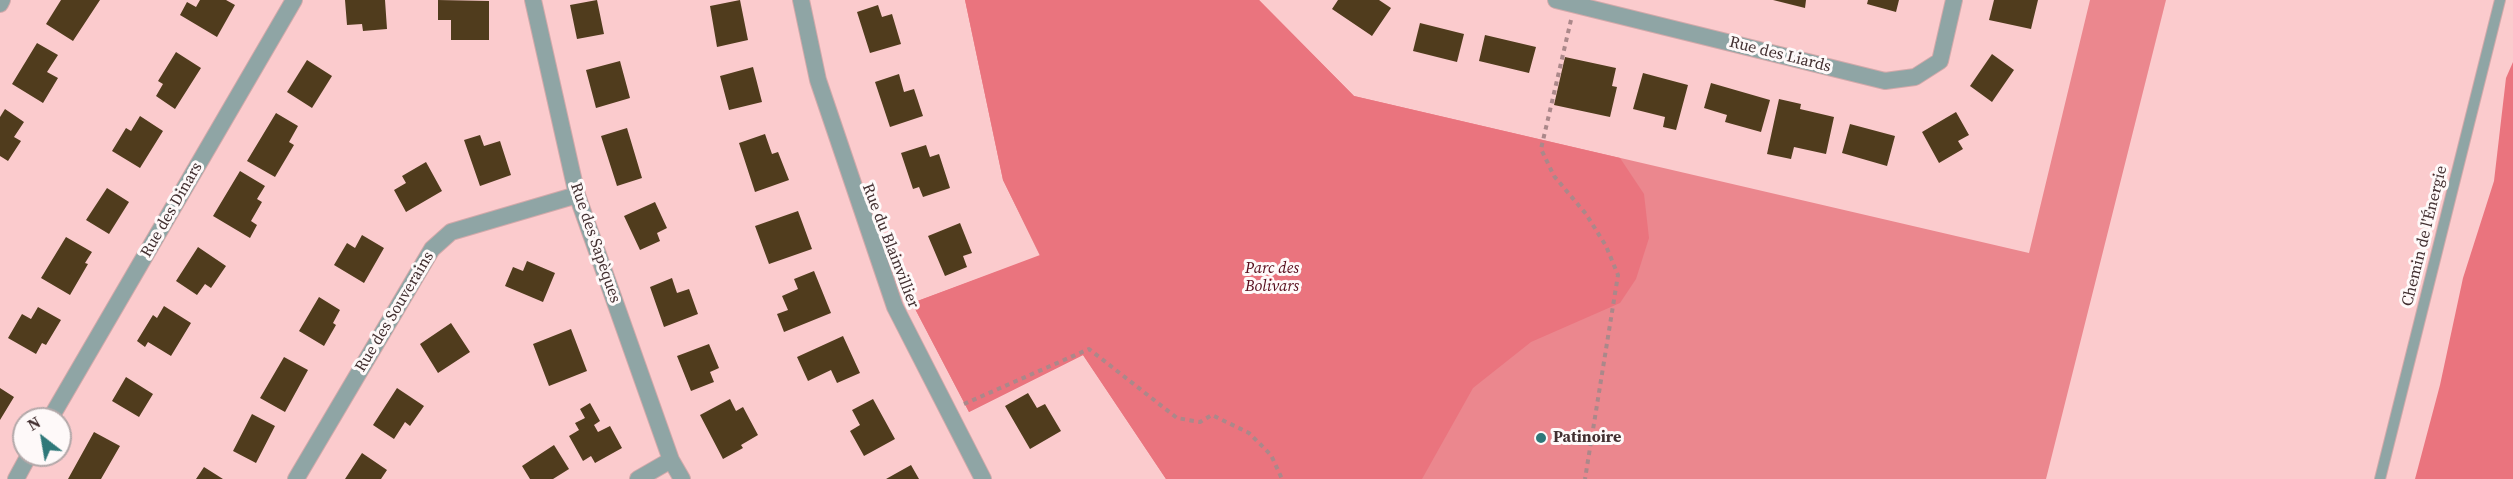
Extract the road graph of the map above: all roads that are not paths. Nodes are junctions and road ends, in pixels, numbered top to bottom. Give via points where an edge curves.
1 (294, 0) edge
2 (533, 0) edge
3 (801, 0) edge
4 (1556, 0) edge
5 (1954, 0) edge
6 (2500, 0) edge
7 (577, 195) junction
8 (57, 407) edge
9 (671, 460) junction
10 (296, 479) edge
11 (638, 479) edge
12 (682, 479) edge
13 (983, 479) edge
14 (2380, 479) edge

1 - 8 street, Rue des Dinars
2 - 7 street, Rue des Sapèques
3 - 13 street, Rue du Blainvillier via 818,80 895,308
4 - 5 street, Rue des Liards via 1885,81 1915,77 1940,61
6 - 14 lane, Chemin de l'Énergie
7 - 9 street, Rue des Sapèques
7 - 10 street, Rue des Souverains via 451,232 432,249
9 - 11 street
9 - 12 street, Rue des Sapèques

